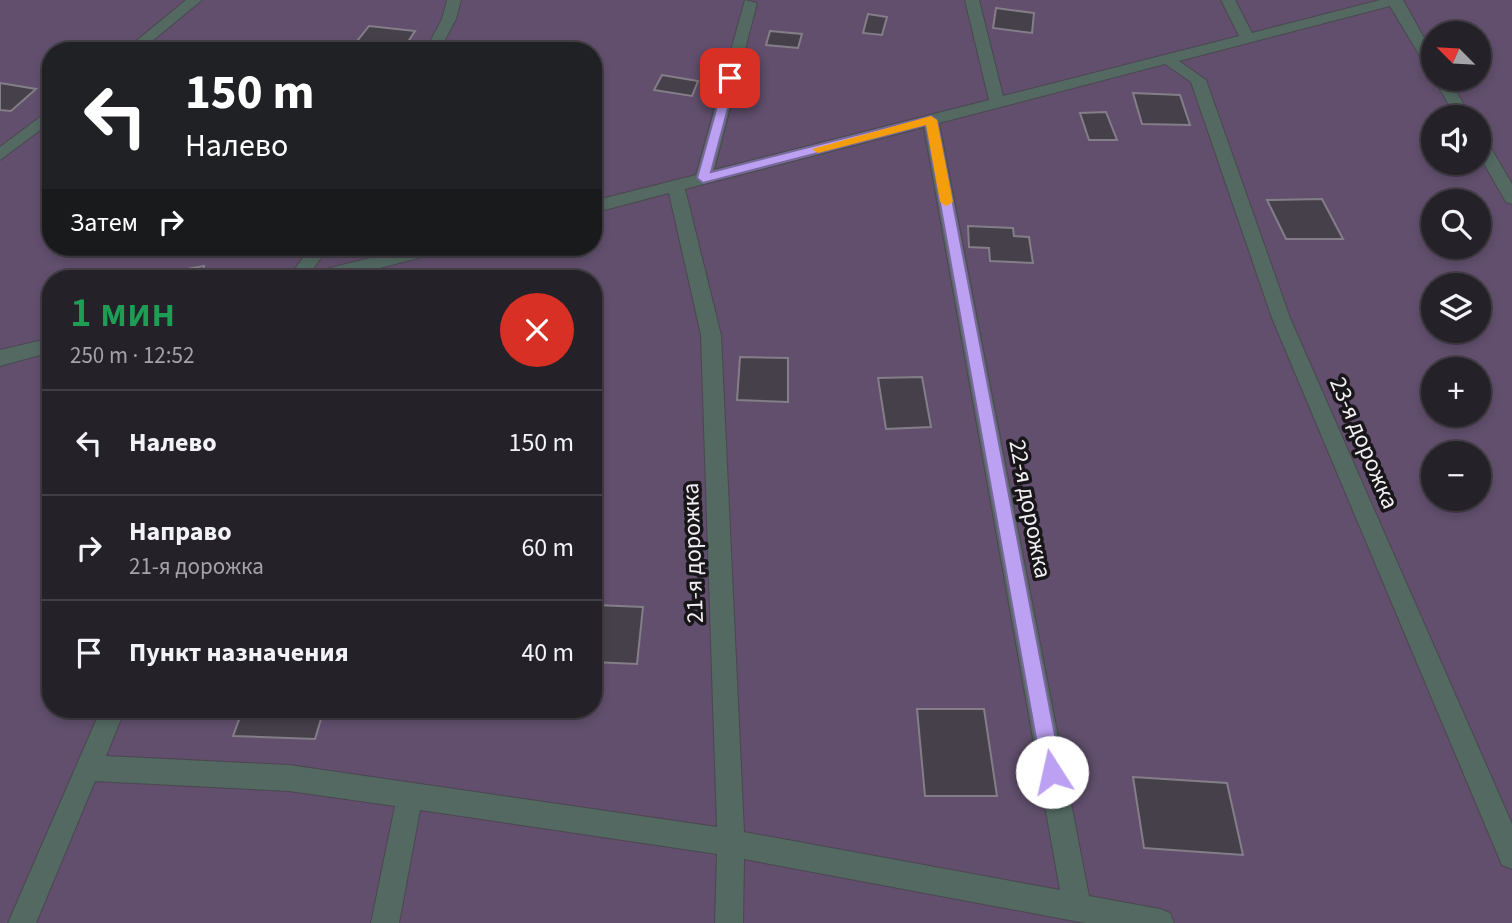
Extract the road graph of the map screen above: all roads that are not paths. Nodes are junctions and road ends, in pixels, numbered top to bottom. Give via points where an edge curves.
1 (195, 0) edge
2 (454, 0) edge
3 (972, 0) edge
4 (1228, 0) edge
5 (1395, 0) edge
6 (750, 2) dead end
7 (1247, 38) junction
8 (142, 42) edge
9 (437, 42) edge
10 (1421, 45) edge
11 (1167, 59) junction
12 (997, 103) junction
13 (931, 120) junction
14 (42, 121) edge
15 (0, 155) edge
16 (1491, 162) edge
17 (703, 178) junction
18 (676, 186) junction
19 (1512, 198) edge
20 (602, 205) edge
21 (403, 256) edge
22 (347, 270) edge
23 (42, 347) edge
24 (0, 358) edge
25 (109, 718) edge
26 (88, 768) junction
27 (410, 795) junction
28 (732, 842) junction
29 (1512, 855) edge
30 (1077, 907) junction
31 (22, 923) edge
32 (384, 923) edge
33 (729, 923) edge
34 (1160, 923) edge

1 - 8 street
2 - 9 street
3 - 12 street
4 - 7 street
5 - 7 street
5 - 10 street
6 - 17 street
7 - 11 street
11 - 12 street
11 - 29 street, 23-я дорожка via 1198,80 1281,318
12 - 13 street
13 - 17 street
13 - 30 street, 22-я дорожка
14 - 15 street
16 - 19 street
17 - 18 street
18 - 20 street
18 - 28 street, 21-я дорожка via 711,335
21 - 22 street
23 - 24 street
25 - 26 street
26 - 27 street via 289,778
26 - 31 street
27 - 28 street
27 - 32 street
28 - 30 street
28 - 33 street, 21-я дорожка
30 - 34 street

